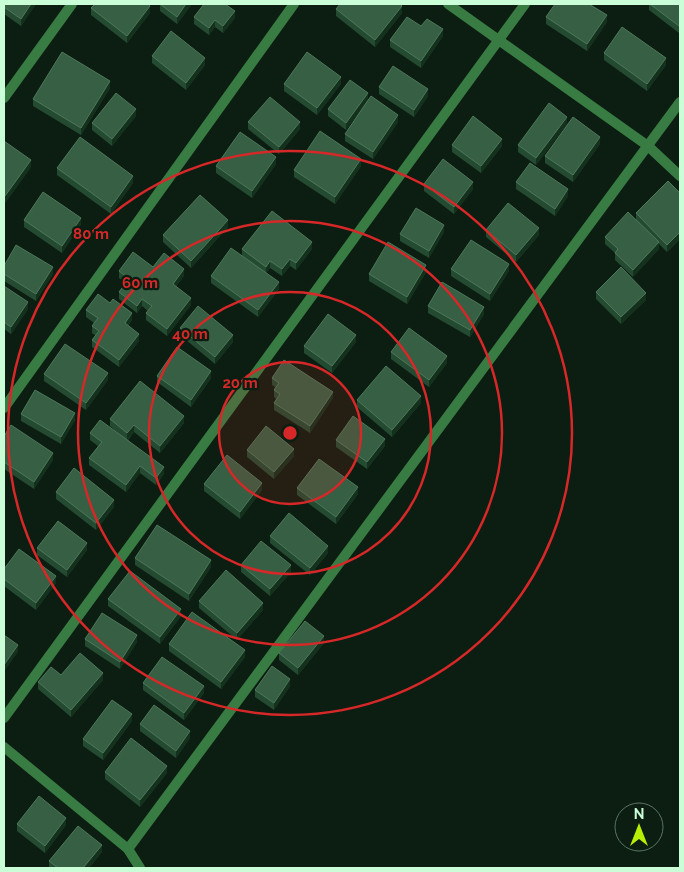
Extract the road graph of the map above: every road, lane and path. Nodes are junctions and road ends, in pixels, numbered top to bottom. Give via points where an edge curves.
1 (72, 4) edge
2 (294, 4) edge
3 (448, 4) edge
4 (526, 4) edge
5 (499, 40) junction
6 (4, 98) edge
7 (680, 102) edge
8 (648, 146) junction
9 (680, 176) edge
10 (4, 408) edge
11 (4, 718) edge
12 (4, 746) edge
13 (128, 849) junction
14 (140, 868) edge

1 - 6 street
2 - 10 street
3 - 5 street
4 - 5 street
5 - 8 street
5 - 11 street
7 - 8 street
8 - 9 street
8 - 13 street
12 - 13 street
13 - 14 street

